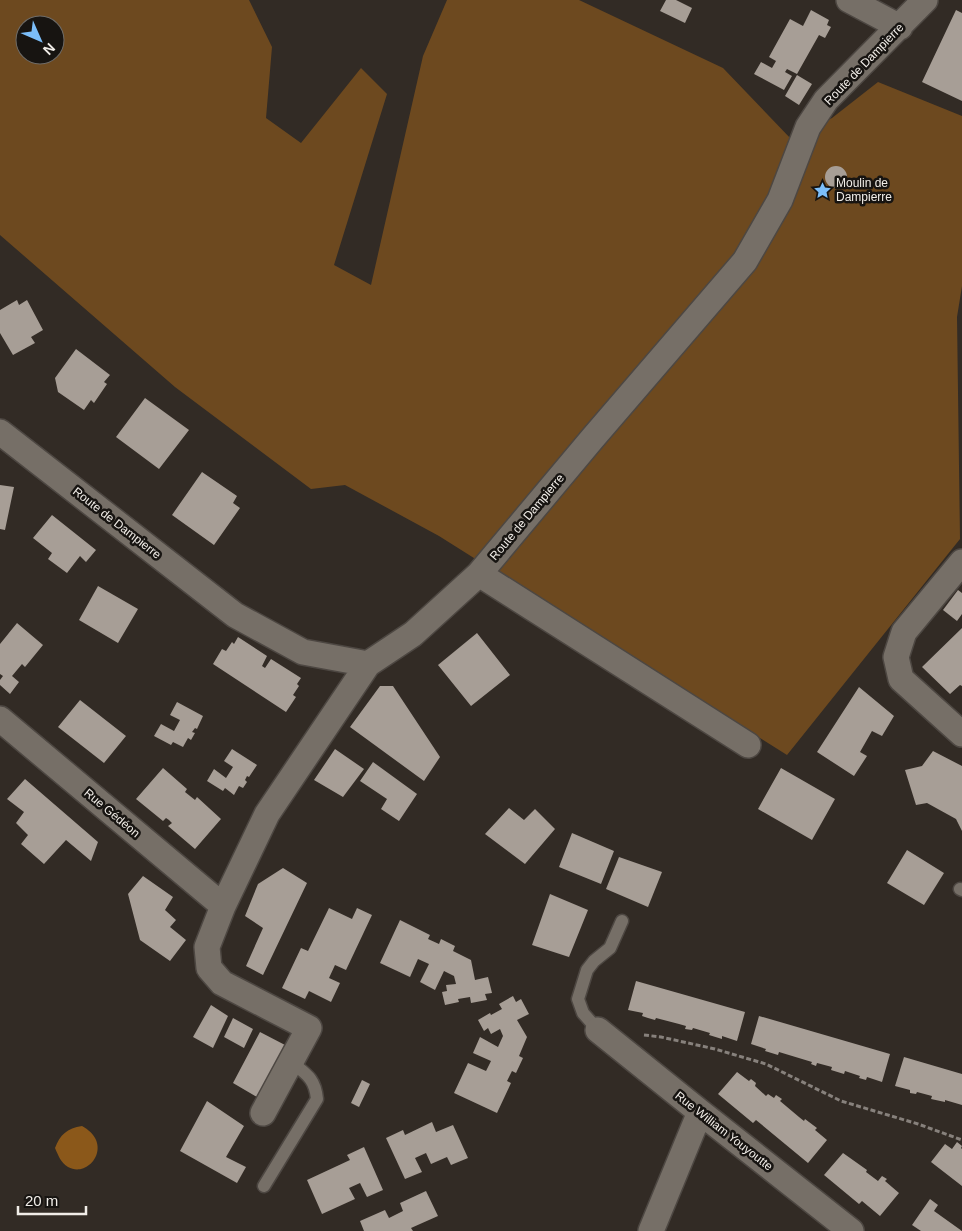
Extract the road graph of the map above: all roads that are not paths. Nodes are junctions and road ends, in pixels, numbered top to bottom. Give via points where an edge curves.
1 (849, 0) edge
2 (925, 0) edge
3 (900, 27) junction
4 (0, 432) edge
5 (962, 562) edge
6 (480, 574) junction
7 (368, 664) junction
8 (0, 719) edge
9 (962, 734) edge
10 (748, 745) dead end
11 (223, 906) junction
12 (622, 921) dead end
13 (598, 1030) joint
14 (291, 1062) junction
15 (700, 1112) junction
16 (263, 1113) dead end
17 (264, 1186) dead end
18 (651, 1231) edge
19 (851, 1231) edge

1 - 3 street
2 - 3 street, Route de Dampierre
3 - 6 street, Route de Dampierre via 826,100 808,127 780,200 744,261
4 - 7 street, Route de Dampierre via 235,615 303,652
5 - 9 street via 904,632 896,657 901,679
6 - 7 street, Route de Dampierre via 413,634
6 - 10 street
7 - 11 street via 267,814
8 - 11 street, Rue Gédéon
11 - 14 street via 207,947 209,968 222,983 309,1028
12 - 13 lane via 610,948 587,970 578,999 583,1013
13 - 15 street, Rue William Youyoutte
14 - 16 street
14 - 17 lane via 311,1077 317,1099
15 - 18 street
15 - 19 street, Rue William Youyoutte

